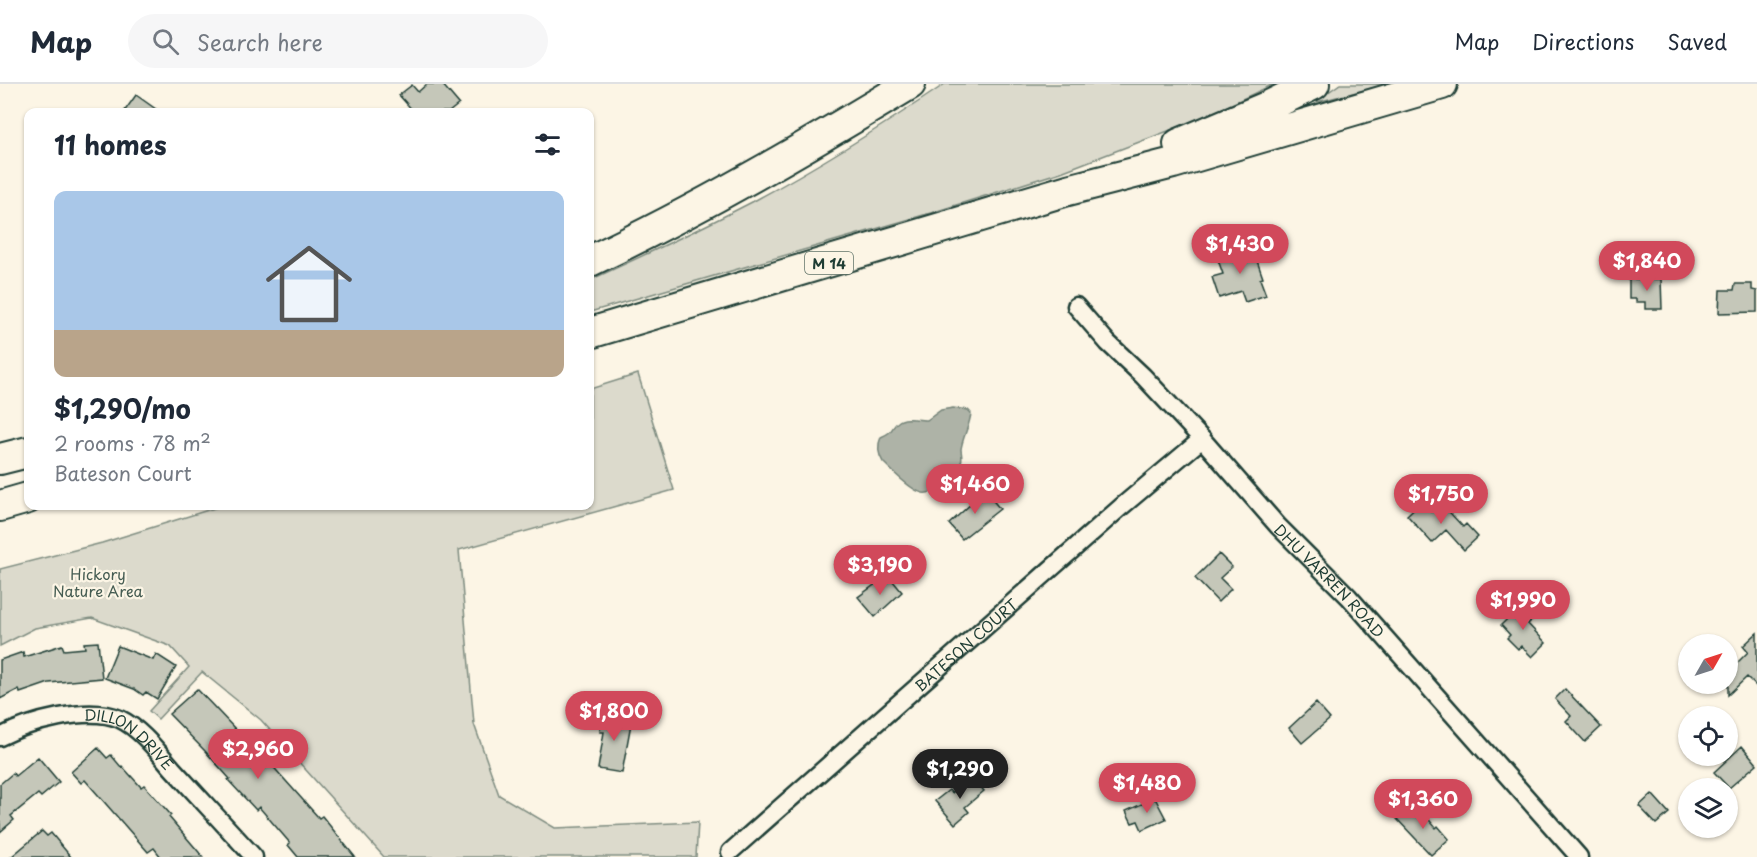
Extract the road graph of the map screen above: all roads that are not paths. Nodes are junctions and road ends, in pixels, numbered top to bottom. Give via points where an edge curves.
1 (910, 84) edge
2 (1314, 84) edge
3 (1442, 84) edge
4 (1068, 190) junction
5 (594, 259) edge
6 (1076, 306) dead end
7 (594, 332) edge
8 (1202, 439) junction
9 (24, 453) edge
10 (0, 459) edge
11 (24, 499) edge
12 (0, 506) edge
13 (0, 737) edge
14 (730, 852) dead end
15 (254, 857) edge
16 (1579, 857) edge

1 - 5 highway via 720,195
2 - 4 highway via 1259,111
3 - 4 highway, M 14
4 - 7 highway, M 14
6 - 8 street, DHU VARREN ROAD
8 - 14 street, BATESON COURT
8 - 16 street, DHU VARREN ROAD via 1278,526 1349,597
9 - 10 highway
11 - 12 highway
13 - 15 street, DILLON DRIVE via 28,725 85,714 120,719 143,736

